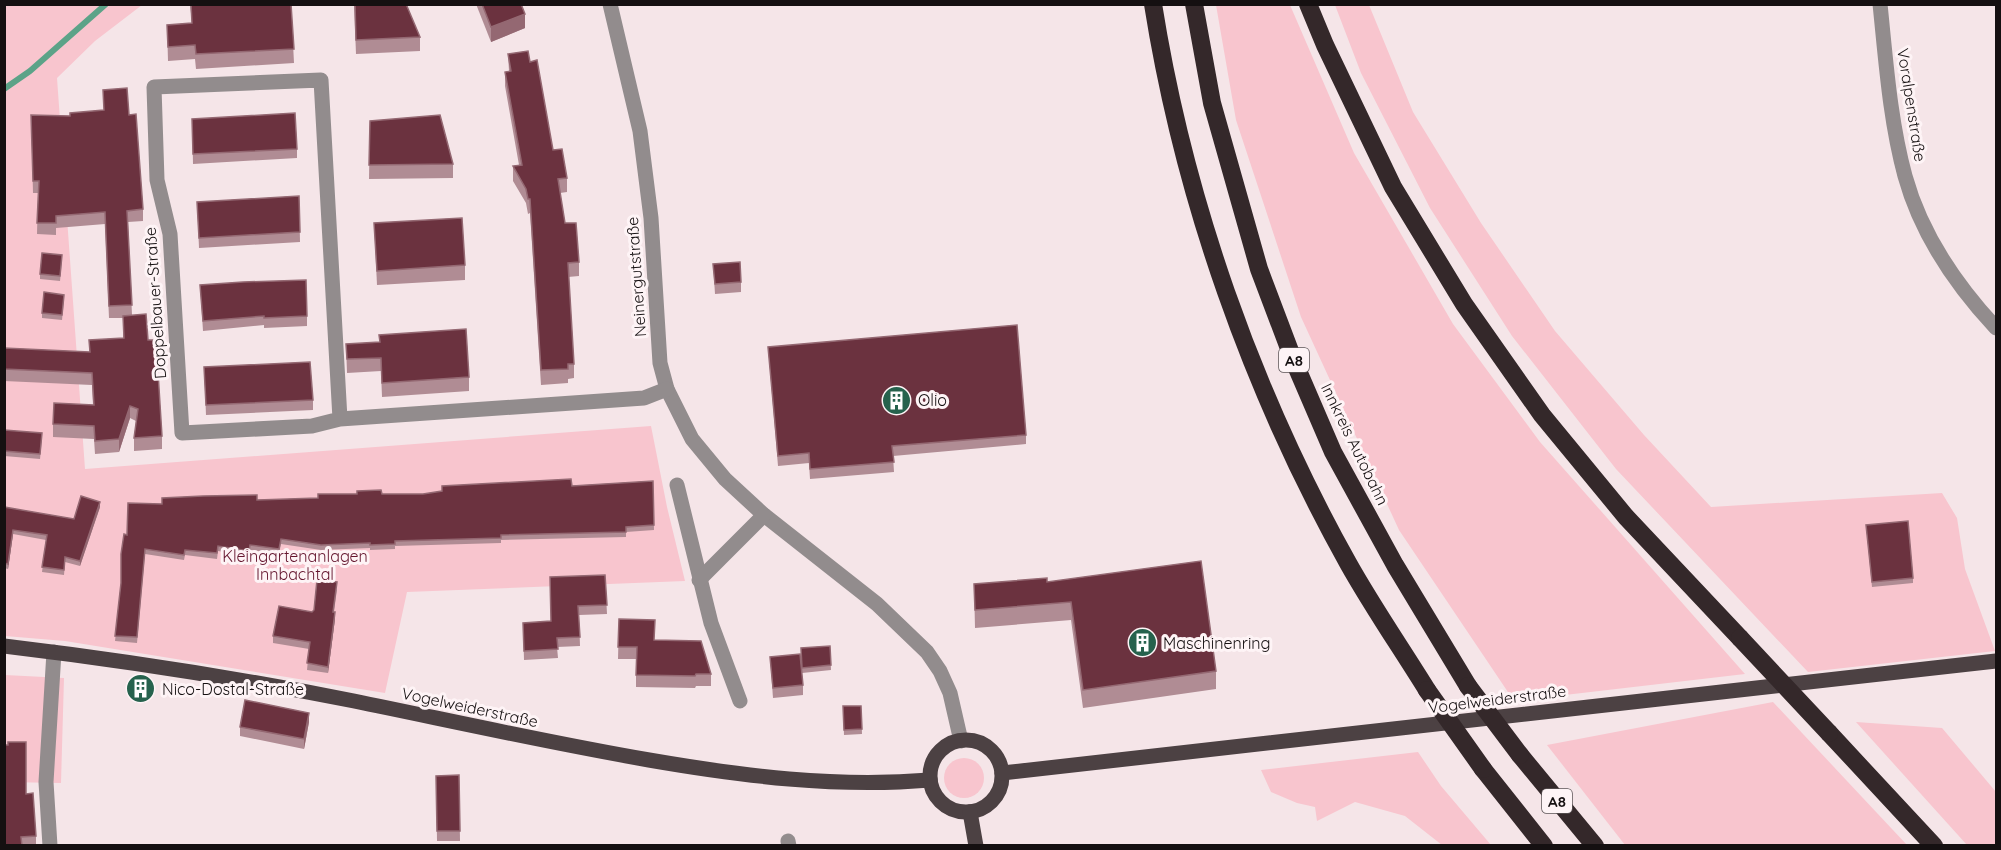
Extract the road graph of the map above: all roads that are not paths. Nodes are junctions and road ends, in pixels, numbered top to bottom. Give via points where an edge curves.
1 (610, 4) edge
2 (1153, 4) edge
3 (1194, 4) edge
4 (1308, 4) edge
5 (1880, 4) edge
6 (1996, 328) edge
7 (667, 389) junction
8 (340, 419) junction
9 (676, 485) dead end
10 (764, 515) junction
11 (699, 580) junction
12 (4, 646) edge
13 (54, 652) junction
14 (1996, 661) edge
15 (740, 701) dead end
16 (961, 741) junction
17 (1002, 773) junction
18 (930, 780) junction
19 (970, 812) junction
20 (50, 846) edge
21 (976, 846) edge
22 (1544, 846) edge
23 (1595, 846) edge
24 (1934, 846) edge

1 - 7 street, Neinergutstraße via 640,131 651,218 660,363
2 - 22 highway, A8, bridge via 1197,202 1230,304 1297,463 1348,564 1427,690
3 - 23 highway, Innkreis Autobahn / A8, bridge via 1212,103 1259,269 1333,452 1468,686
4 - 24 highway, bridge via 1393,187 1464,304 1542,415 1626,517
5 - 6 street, Voralpenstraße via 1905,178 1937,252
7 - 8 street, Doppelbauer-Straße via 644,398
7 - 10 street, Neinergutstraße via 692,439 725,479
8 - 8 street, Doppelbauer-Straße via 312,426 182,433 170,234 157,180 154,87 321,80
9 - 11 street
10 - 11 street
10 - 16 street, Neinergutstraße via 877,604 927,652 950,693
11 - 15 street
12 - 13 main road, Vogelweiderstraße
13 - 18 main road, Vogelweiderstraße via 298,691 691,768 806,781
13 - 20 street via 46,782
14 - 17 main road, Vogelweiderstraße
16 - 17 main road via 988,748
16 - 18 main road via 942,750 935,759
17 - 19 main road via 998,795 981,809
18 - 19 main road via 939,801 959,812
19 - 21 main road

